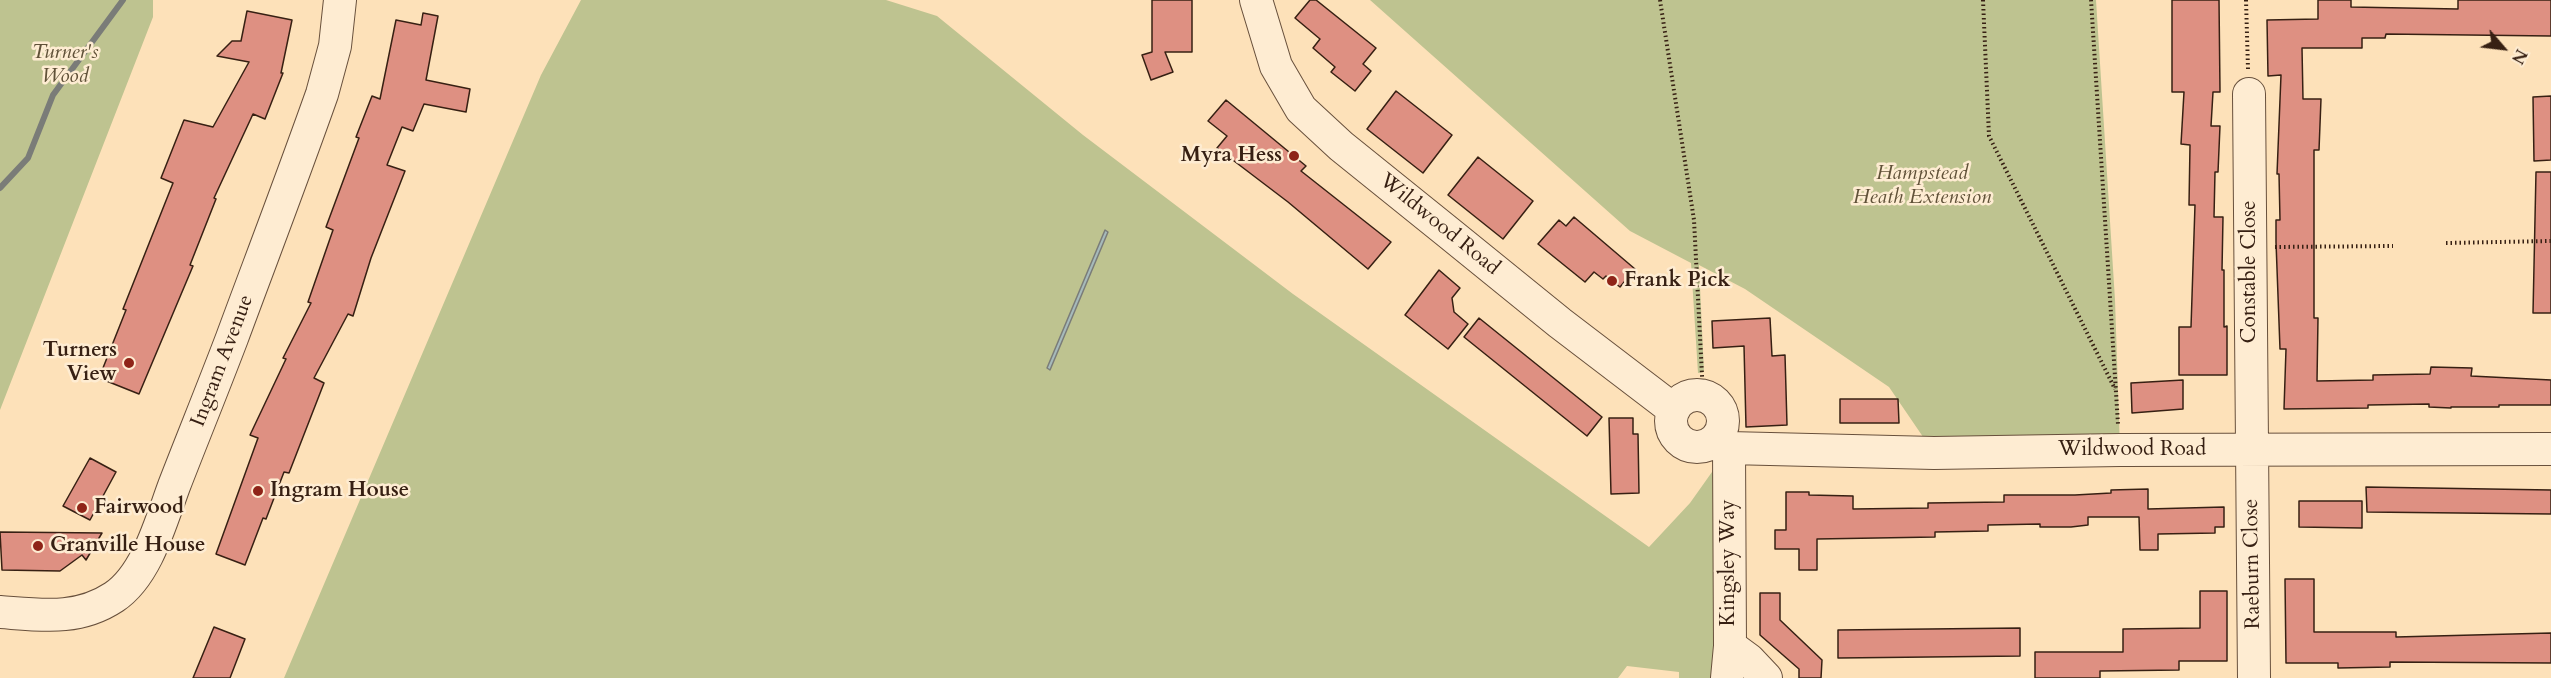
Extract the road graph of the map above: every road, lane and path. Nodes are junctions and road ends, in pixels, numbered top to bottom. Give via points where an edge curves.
1 (340, 0) edge
2 (1256, 0) edge
3 (1660, 0) edge
4 (1983, 0) edge
5 (2091, 0) edge
6 (2246, 0) edge
7 (2249, 94) joint
8 (2551, 241) edge
9 (2446, 243) dead end
10 (2393, 246) dead end
11 (2250, 247) junction
12 (2116, 391) junction
13 (1702, 395) junction
14 (1674, 410) junction
15 (1722, 444) junction
16 (2251, 449) junction
17 (2551, 449) edge
18 (2120, 450) junction
19 (0, 612) edge
20 (1730, 646) junction
21 (1726, 678) edge
22 (1766, 678) edge
23 (2254, 678) edge

1 - 19 street, Ingram Avenue via 335,46 322,94 192,445 144,561 116,596 87,612 50,616
2 - 14 street, Wildwood Road via 1276,66 1301,109 1467,248
3 - 13 path via 1694,220
4 - 12 path via 1989,136
5 - 12 path
6 - 7 path
7 - 11 street, Constable Close
8 - 9 path
10 - 11 path
11 - 16 street, Constable Close
12 - 18 path
13 - 14 street via 1686,398
13 - 15 street via 1720,407
14 - 15 street via 1671,420 1679,440 1688,446
15 - 18 street, Wildwood Road via 1934,453
15 - 20 street, Kingsley Way
16 - 17 street, Wildwood Road
16 - 18 street, Wildwood Road
16 - 23 street, Raeburn Close
20 - 21 street, Kingsley Way
20 - 22 street

